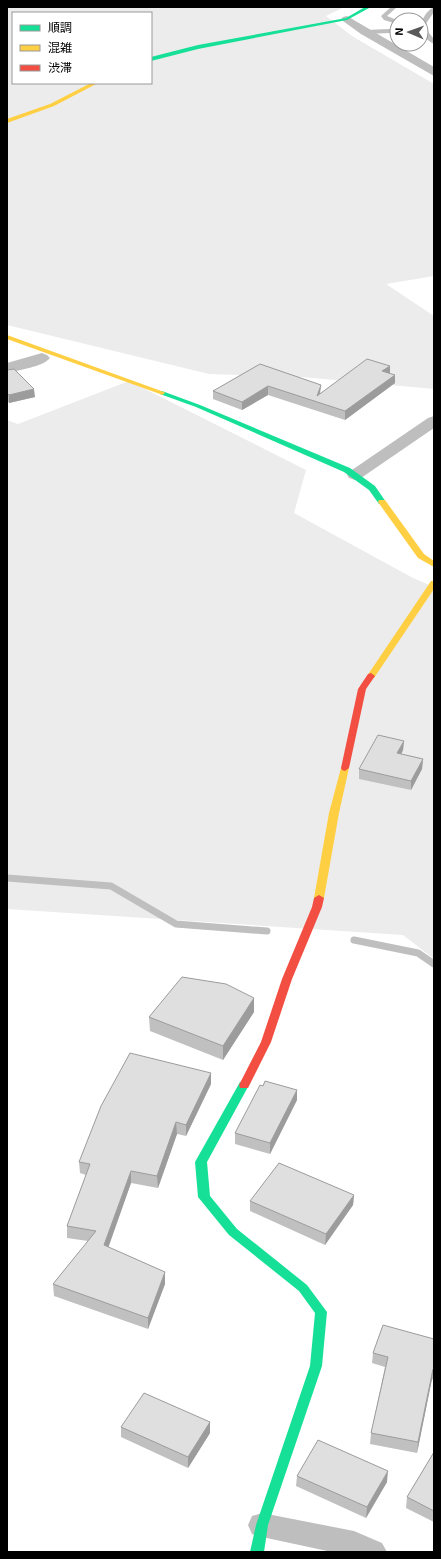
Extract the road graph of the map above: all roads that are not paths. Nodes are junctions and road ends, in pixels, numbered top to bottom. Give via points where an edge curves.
1 (369, 7) edge
2 (394, 7) edge
3 (434, 9) edge
4 (347, 19) junction
5 (389, 19) edge
6 (389, 31) edge
7 (365, 32) junction
8 (434, 42) edge
9 (152, 59) edge
10 (434, 72) edge
11 (93, 84) edge
12 (7, 121) edge
13 (7, 337) edge
14 (42, 358) dead end
15 (7, 368) edge
16 (434, 421) edge
17 (355, 475) junction
18 (434, 565) edge
19 (434, 583) edge
20 (262, 1525) junction
21 (257, 1552) edge
22 (372, 1552) edge

1 - 4 street
2 - 5 lane via 384,16
3 - 8 lane via 426,16 422,25
4 - 7 street
4 - 9 street via 198,47
6 - 7 lane
7 - 10 street
11 - 12 street via 52,105
13 - 17 street via 198,406 299,448
14 - 15 street
16 - 17 street
17 - 18 street via 372,488 421,556
19 - 20 street via 362,689 334,813 317,907 287,979 266,1042 201,1162 204,1197 233,1232 303,1288 321,1312 316,1366
20 - 21 street
20 - 22 street via 354,1544

